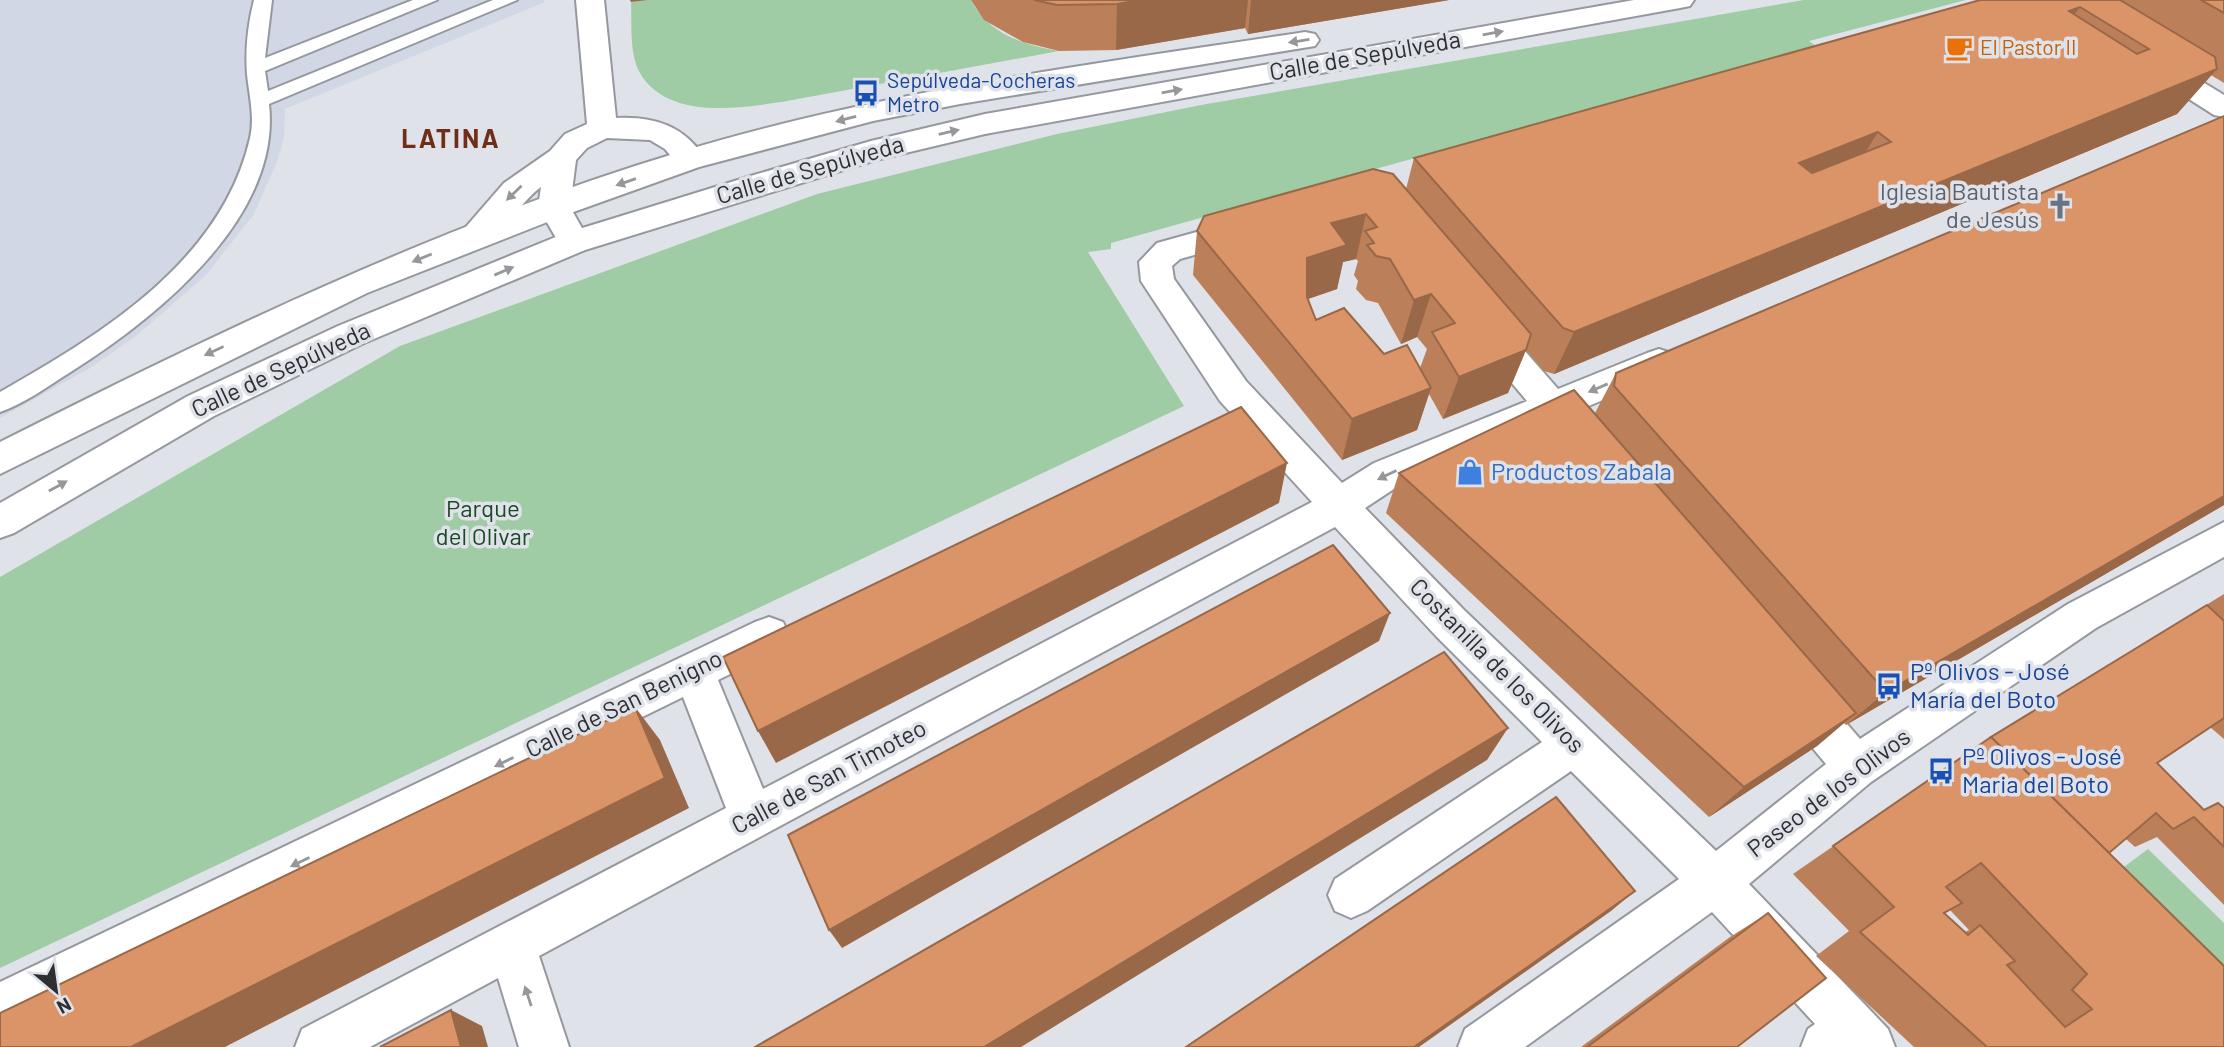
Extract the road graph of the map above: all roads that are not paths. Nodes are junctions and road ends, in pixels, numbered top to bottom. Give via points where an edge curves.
1 (277, 0) edge
2 (428, 0) edge
3 (508, 0) edge
4 (590, 0) edge
5 (1560, 0) edge
6 (1680, 0) edge
7 (261, 7) edge
8 (2126, 47) edge
9 (256, 68) junction
10 (260, 101) junction
11 (2224, 108) edge
12 (602, 129) junction
13 (561, 158) junction
14 (690, 159) junction
15 (554, 206) junction
16 (1270, 223) edge
17 (476, 236) junction
18 (574, 242) junction
19 (1462, 301) edge
20 (1692, 348) edge
21 (0, 403) edge
22 (1553, 408) junction
23 (1254, 411) junction
24 (1211, 430) edge
25 (1588, 450) edge
26 (0, 459) edge
27 (1338, 505) junction
28 (0, 522) edge
29 (2224, 538) edge
30 (807, 617) edge
31 (693, 670) junction
32 (1776, 672) edge
33 (1575, 744) junction
34 (1856, 767) junction
35 (751, 817) junction
36 (1715, 882) junction
37 (1351, 895) dead end
38 (512, 945) junction
39 (0, 1008) edge
40 (1850, 1040) edge
41 (320, 1047) edge
42 (544, 1047) edge
43 (1483, 1047) edge

1 - 7 lane
2 - 9 lane
3 - 10 lane
4 - 12 street
5 -> 14 street, Calle de Sepúlveda via 960,95 873,112
18 -> 6 street, Calle de Sepúlveda via 871,150 985,124
7 - 9 lane
8 - 11 street
9 - 10 lane
10 - 21 lane via 260,137 243,186 227,218 186,271 82,355
12 - 13 street via 576,141
12 - 14 street via 658,131 676,142
13 - 15 street
13 -> 17 street via 515,190
14 -> 15 street, Calle de Sepúlveda
14 - 18 street via 698,174 693,183 595,219
15 - 17 street, Calle de Sepúlveda
15 - 18 street
16 - 23 street, Costanilla de los Olivos via 1169,251 1155,261 1158,281 1233,391
17 -> 26 street, Calle de Sepúlveda via 355,285
28 -> 18 street, Calle de Sepúlveda via 201,406 350,335
19 - 22 street
20 -> 22 street, Calle de San Timoteo
22 - 25 street
22 -> 27 street, Calle de San Timoteo via 1387,474
23 - 24 street
23 - 27 street, Costanilla de los Olivos
27 - 33 street, Costanilla de los Olivos via 1450,623
27 - 35 street, Calle de San Timoteo
29 - 34 street, Paseo de los Olivos via 2082,616
30 - 31 street, Calle de San Benigno
31 - 35 street
31 -> 39 street, Calle de San Benigno
32 - 34 street
33 - 36 street, Costanilla de los Olivos
33 - 37 street
34 - 36 street, Paseo de los Olivos
35 - 38 street, Calle de San Timoteo
36 - 40 street, Costanilla de los Olivos
36 - 43 street, Paseo de los Olivos
38 - 41 street, Calle de San Timoteo
42 -> 38 street

